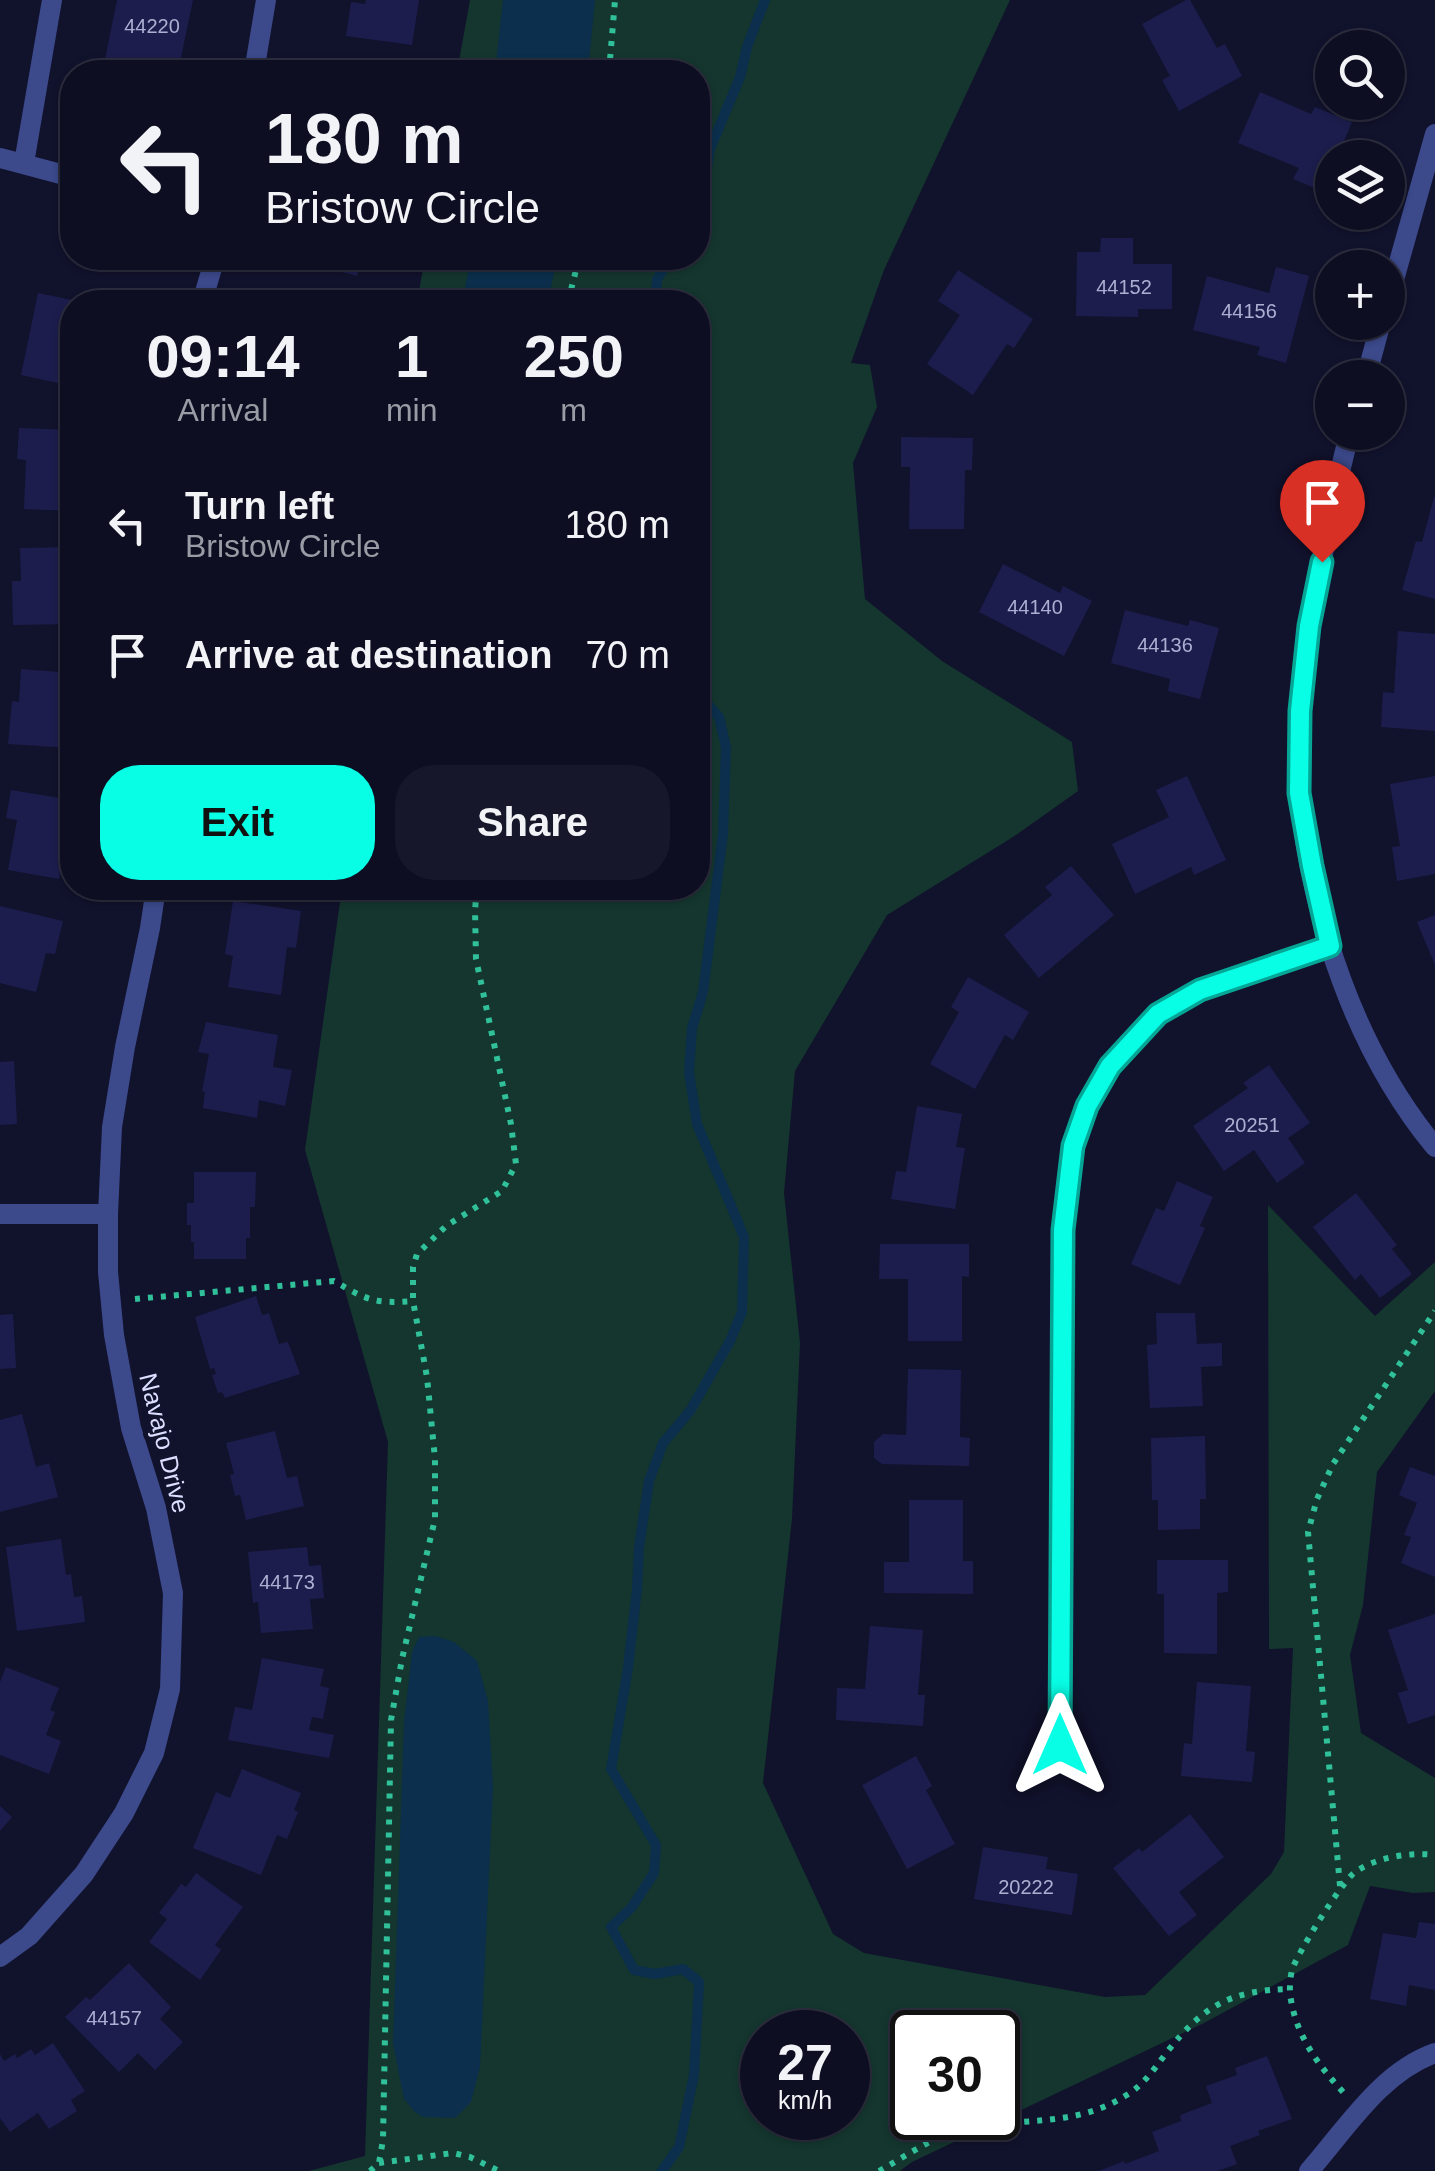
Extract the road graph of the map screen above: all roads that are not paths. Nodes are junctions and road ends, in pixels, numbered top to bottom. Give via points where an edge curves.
1 (52, 0) edge
2 (266, 0) edge
3 (256, 60) edge
4 (1435, 134) edge
5 (0, 158) edge
6 (24, 163) junction
7 (60, 174) edge
8 (1402, 250) edge
9 (1345, 450) edge
10 (154, 900) edge
11 (1330, 946) junction
12 (1435, 1147) edge
13 (0, 1214) edge
14 (108, 1214) junction
15 (1060, 1745) dead end
16 (0, 1956) edge
17 (1435, 2053) edge
18 (1309, 2171) edge

1 - 6 street
2 - 3 street
4 - 8 street
5 - 6 street
6 - 7 street
9 - 11 street via 1309,626 1300,711 1299,793
10 - 14 street, Navajo Drive via 112,1127
11 - 12 street via 1372,1048
11 - 15 street via 1200,990 1158,1014 1110,1066 1073,1146 1063,1230
13 - 14 street
14 - 16 street, Navajo Drive via 114,1335 173,1593 170,1689 154,1753 124,1813 84,1874 29,1936
17 - 18 street via 1396,2072

